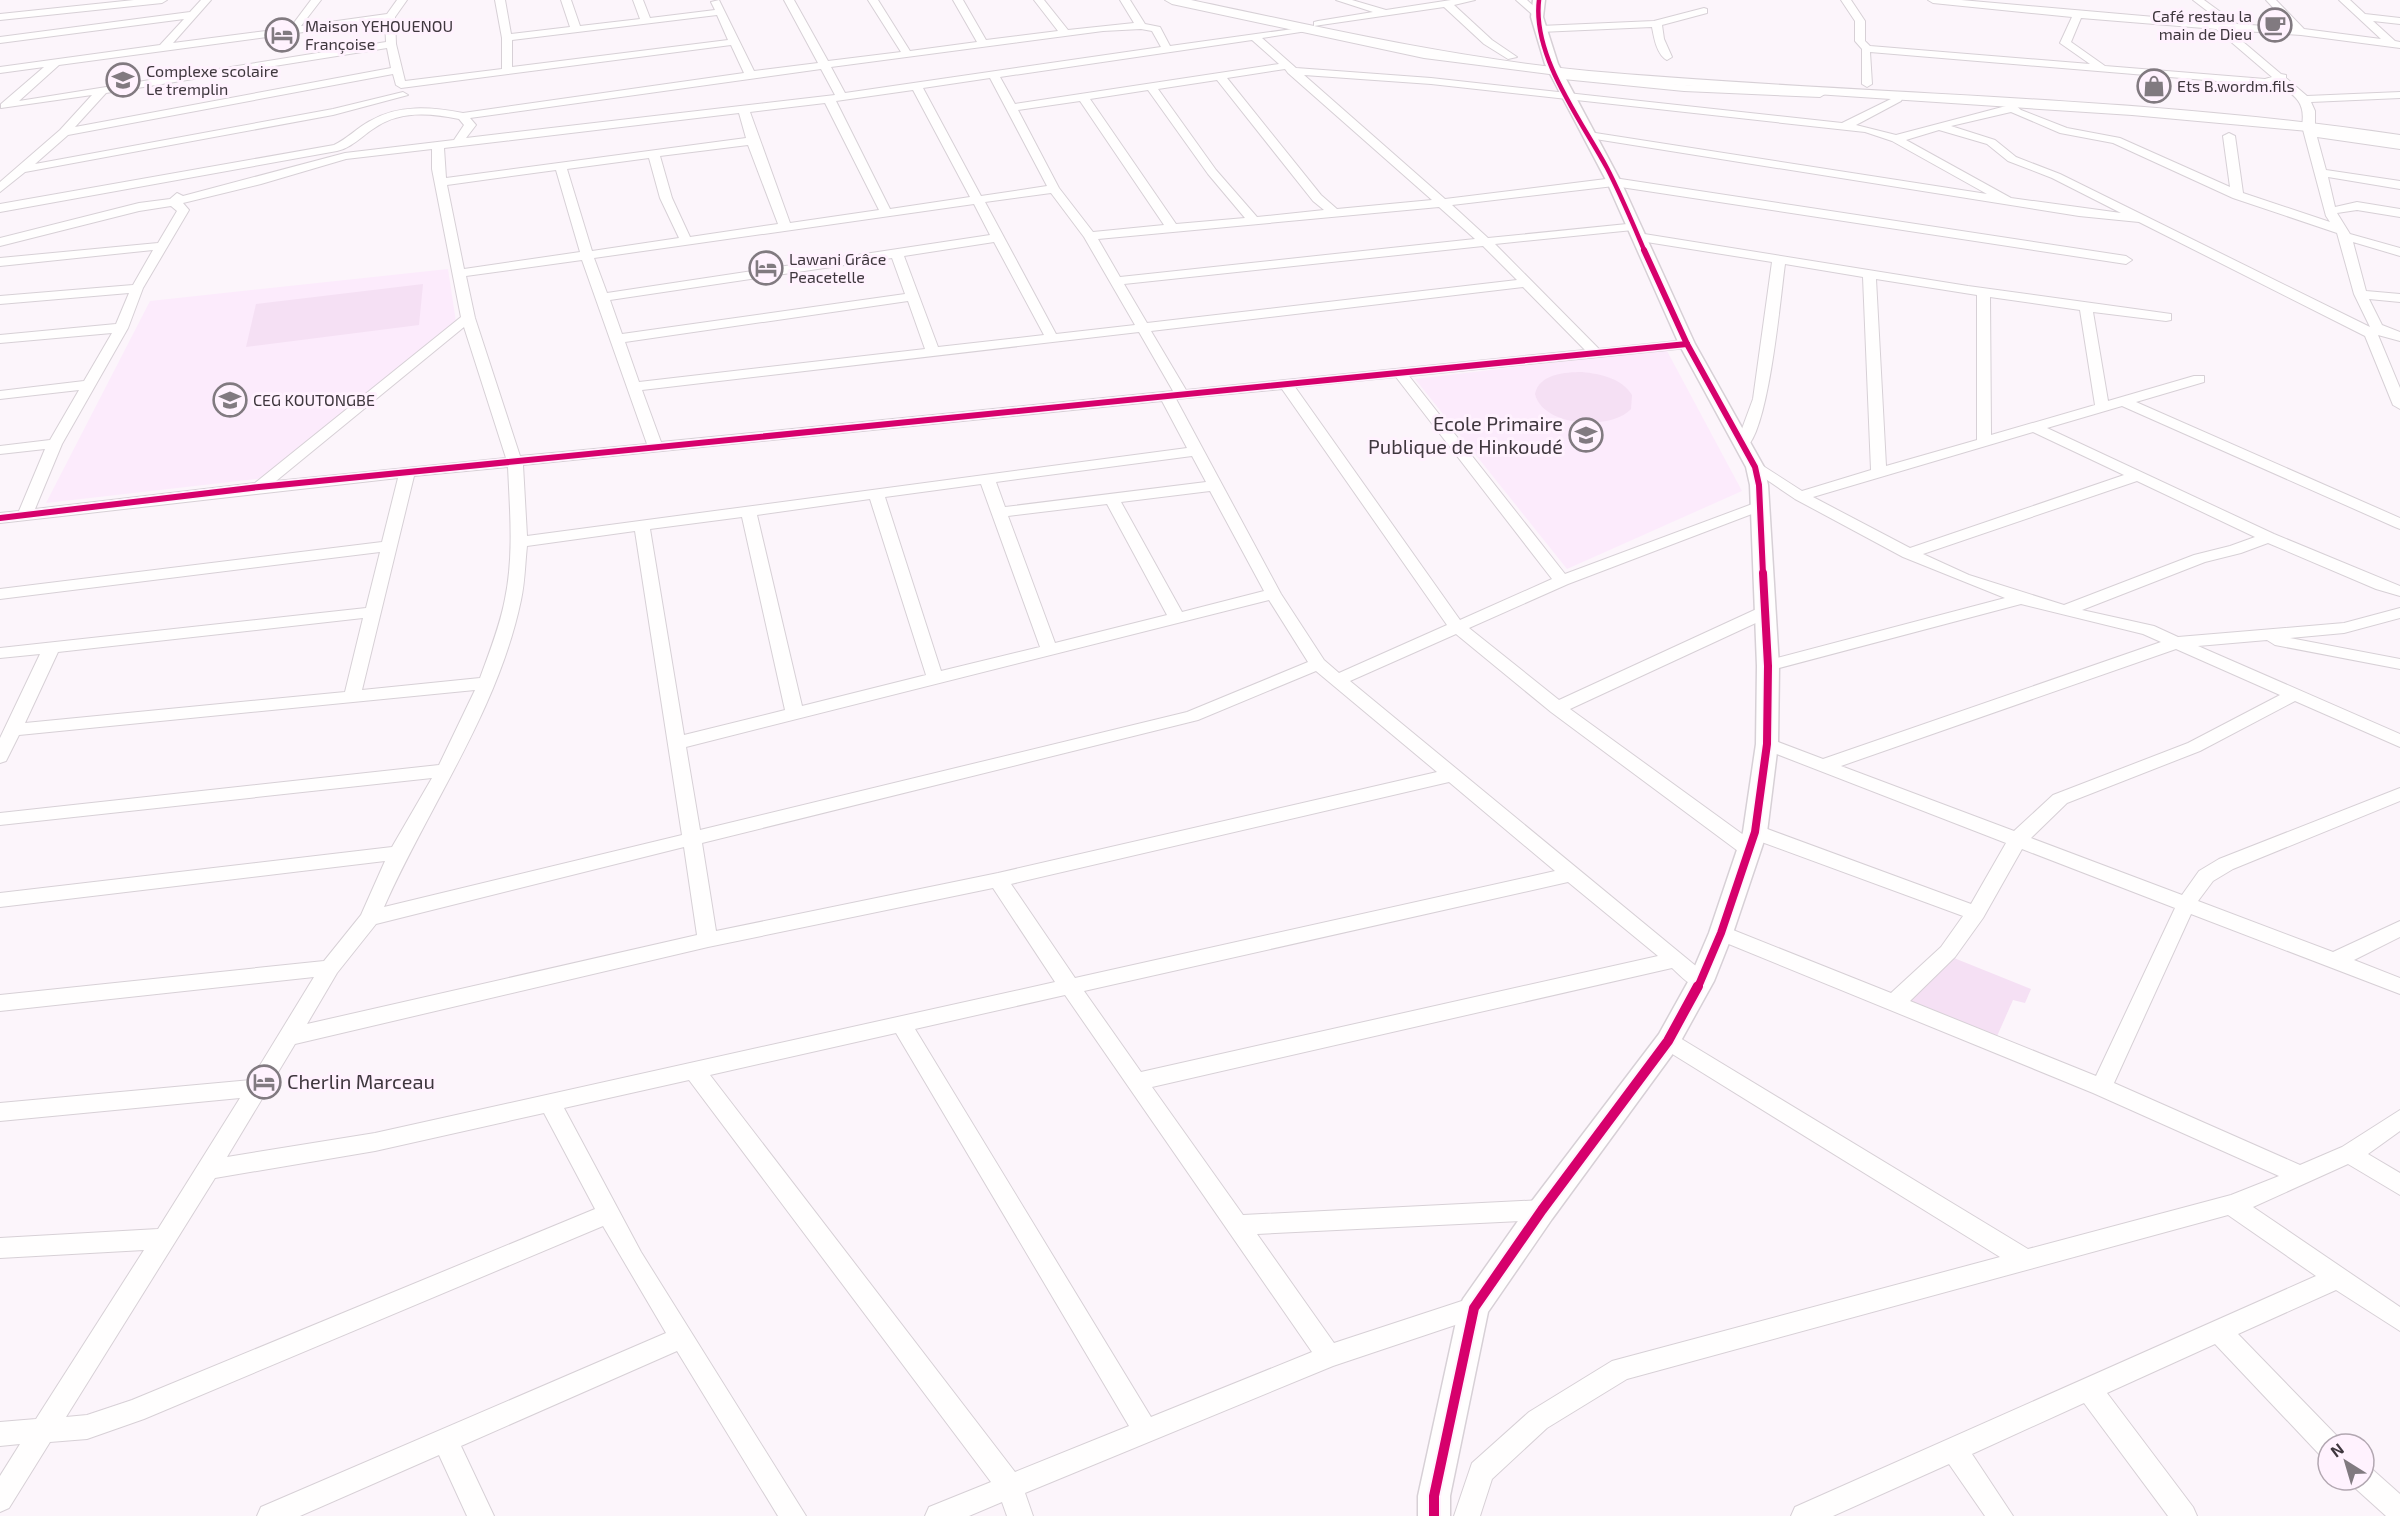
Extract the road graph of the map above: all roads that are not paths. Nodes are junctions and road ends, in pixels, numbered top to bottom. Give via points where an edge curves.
1 (162, 0) edge
2 (206, 0) edge
3 (316, 0) edge
4 (402, 0) edge
5 (500, 0) edge
6 (566, 0) edge
7 (638, 0) edge
8 (716, 0) edge
9 (789, 0) edge
10 (873, 0) edge
11 (958, 0) edge
12 (1039, 0) edge
13 (1125, 0) edge
14 (1172, 0) edge
15 (1207, 0) edge
16 (1341, 0) edge
17 (1470, 0) edge
18 (1846, 0) edge
19 (1933, 0) edge
20 (2198, 0) edge
21 (2271, 0) edge
22 (2344, 0) edge
23 (1448, 4) junction
24 (2018, 5) edge
25 (1534, 10) edge
26 (1704, 11) dead end
27 (720, 12) junction
28 (192, 15) junction
29 (1389, 15) junction
30 (2078, 15) junction
31 (390, 16) junction
32 (0, 17) edge
33 (2363, 17) junction
34 (646, 21) junction
35 (2400, 21) edge
36 (1657, 24) junction
37 (1141, 26) junction
38 (1310, 26) junction
39 (2220, 27) junction
40 (2236, 28) junction
41 (293, 30) junction
42 (576, 30) junction
43 (2301, 32) junction
44 (1065, 33) junction
45 (1254, 36) junction
46 (507, 38) junction
47 (0, 40) edge
48 (734, 42) junction
49 (391, 44) junction
50 (983, 44) junction
51 (2396, 44) edge
52 (164, 48) junction
53 (1167, 49) junction
54 (1867, 49) junction
55 (907, 54) junction
56 (1512, 57) junction
57 (1667, 57) dead end
58 (55, 62) junction
59 (824, 66) junction
60 (1290, 68) junction
61 (2103, 68) junction
62 (0, 70) edge
63 (397, 70) junction
64 (507, 70) junction
65 (1555, 70) junction
66 (750, 75) junction
67 (994, 75) junction
68 (1220, 76) junction
69 (2282, 76) junction
70 (2265, 82) junction
71 (1867, 84) junction
72 (916, 86) junction
73 (1150, 87) junction
74 (402, 90) junction
75 (2293, 90) junction
76 (102, 91) junction
77 (2400, 95) edge
78 (1082, 96) junction
79 (842, 97) junction
80 (1566, 98) junction
81 (829, 99) junction
82 (2304, 99) junction
83 (2010, 104) junction
84 (3, 108) edge
85 (1012, 108) junction
86 (406, 110) junction
87 (744, 111) junction
88 (467, 121) junction
89 (1845, 126) junction
90 (2310, 126) junction
91 (1941, 127) junction
92 (365, 130) junction
93 (2400, 131) edge
94 (64, 132) junction
95 (1589, 135) junction
96 (2229, 136) dead end
97 (504, 138) junction
98 (1896, 139) junction
99 (2400, 140) edge
100 (751, 141) junction
101 (458, 142) junction
102 (438, 145) junction
103 (2400, 146) edge
104 (341, 152) junction
105 (372, 152) junction
106 (654, 154) junction
107 (560, 165) junction
108 (1949, 167) junction
109 (24, 169) junction
110 (207, 172) junction
111 (2322, 173) junction
112 (441, 182) junction
113 (1614, 182) junction
114 (1909, 185) junction
115 (2400, 185) edge
116 (0, 188) edge
117 (1054, 189) junction
118 (2237, 195) junction
119 (977, 200) junction
120 (2007, 200) junction
121 (174, 202) junction
122 (1441, 203) junction
123 (0, 208) edge
124 (2331, 211) junction
125 (1334, 212) junction
126 (886, 213) junction
127 (2400, 213) edge
128 (2141, 219) junction
129 (1254, 220) junction
130 (785, 227) junction
131 (1173, 229) junction
132 (1635, 232) junction
133 (2343, 234) junction
134 (1090, 236) junction
135 (998, 238) junction
136 (0, 242) edge
137 (686, 242) junction
138 (1486, 242) junction
139 (160, 246) junction
140 (2400, 252) edge
141 (897, 255) junction
142 (588, 256) junction
143 (1779, 258) junction
144 (2126, 260) dead end
145 (0, 262) edge
146 (460, 273) junction
147 (1869, 275) junction
148 (1116, 281) junction
149 (1526, 283) junction
150 (136, 288) junction
151 (1983, 294) junction
152 (2360, 294) junction
153 (604, 297) junction
154 (911, 297) junction
155 (2400, 298) edge
156 (0, 300) edge
157 (2086, 308) junction
158 (468, 318) junction
159 (2166, 318) dead end
160 (121, 328) junction
161 (1143, 328) junction
162 (2374, 331) junction
163 (2400, 337) edge
164 (1052, 338) junction
165 (0, 339) edge
166 (618, 339) junction
167 (1687, 344) junction
168 (933, 352) junction
169 (1596, 353) junction
170 (1400, 373) junction
171 (2199, 379) dead end
172 (1286, 384) junction
173 (89, 386) junction
174 (634, 387) junction
175 (0, 394) edge
176 (1182, 395) junction
177 (1167, 396) junction
178 (2123, 401) junction
179 (2400, 405) edge
180 (2102, 407) junction
181 (2033, 427) junction
182 (1984, 442) junction
183 (56, 444) junction
184 (1743, 445) junction
185 (656, 448) junction
186 (0, 450) edge
187 (1194, 451) junction
188 (515, 463) junction
189 (1755, 467) junction
190 (1879, 472) junction
191 (407, 473) junction
192 (2137, 476) junction
193 (987, 479) junction
194 (1214, 486) junction
195 (259, 487) junction
196 (876, 494) junction
197 (1800, 496) junction
198 (1112, 499) junction
199 (1760, 506) junction
200 (748, 511) junction
201 (999, 512) junction
202 (25, 515) junction
203 (0, 518) edge
204 (2400, 524) edge
205 (642, 525) junction
206 (2268, 537) junction
207 (519, 542) junction
208 (387, 546) junction
209 (1909, 554) junction
210 (1562, 581) junction
211 (2400, 591) edge
212 (0, 594) edge
213 (1273, 594) junction
214 (2022, 599) junction
215 (2067, 610) junction
216 (1767, 611) junction
217 (372, 612) junction
218 (2400, 613) edge
219 (1177, 618) junction
220 (1457, 627) junction
221 (2249, 635) junction
222 (2178, 642) junction
223 (52, 647) junction
224 (1048, 650) junction
225 (0, 652) edge
226 (1318, 664) junction
227 (2400, 664) edge
228 (1768, 666) junction
229 (935, 678) junction
230 (1338, 680) junction
231 (487, 683) junction
232 (2295, 694) junction
233 (352, 696) junction
234 (1557, 708) junction
235 (795, 714) junction
236 (13, 730) junction
237 (2400, 741) edge
238 (677, 743) junction
239 (1767, 744) junction
240 (0, 757) edge
241 (1824, 765) junction
242 (445, 770) junction
243 (1452, 775) junction
244 (2400, 794) edge
245 (0, 819) edge
246 (692, 838) junction
247 (1752, 840) junction
248 (2017, 840) junction
249 (398, 853) junction
250 (1572, 874) junction
251 (998, 880) junction
252 (0, 900) edge
253 (2186, 904) junction
254 (1976, 913) junction
255 (369, 918) junction
256 (2400, 928) edge
257 (1721, 933) junction
258 (708, 940) junction
259 (1676, 960) junction
260 (2334, 961) junction
261 (330, 968) junction
262 (1701, 981) junction
263 (1068, 986) junction
264 (2400, 986) edge
265 (0, 1003) edge
266 (1894, 1003) junction
267 (902, 1025) junction
268 (288, 1037) junction
269 (1668, 1041) junction
270 (693, 1069) junction
271 (1135, 1082) junction
272 (2101, 1087) junction
273 (257, 1088) junction
274 (549, 1101) junction
275 (0, 1112) edge
276 (2400, 1119) edge
277 (2350, 1154) junction
278 (208, 1170) junction
279 (2302, 1176) junction
280 (2400, 1185) edge
281 (2230, 1206) junction
282 (1542, 1210) junction
283 (609, 1213) junction
284 (1239, 1225) junction
285 (164, 1239) junction
286 (0, 1248) edge
287 (2025, 1260) junction
288 (2335, 1279) junction
289 (1474, 1308) junction
290 (2400, 1320) edge
291 (2219, 1331) junction
292 (680, 1338) junction
293 (1329, 1356) junction
294 (2089, 1389) junction
295 (1146, 1431) junction
296 (43, 1432) junction
297 (2316, 1432) edge
298 (0, 1434) edge
299 (445, 1440) junction
300 (1954, 1449) junction
301 (1010, 1486) junction
302 (2376, 1490) edge
303 (0, 1499) edge
304 (2400, 1511) edge
305 (270, 1516) edge
306 (481, 1516) edge
307 (793, 1516) edge
308 (938, 1516) edge
309 (1020, 1516) edge
310 (1434, 1516) edge
311 (1467, 1516) edge
312 (1804, 1516) edge
313 (2000, 1516) edge
314 (2184, 1516) edge

1 - 32 street
2 - 28 street
3 - 41 street
4 - 31 street
5 - 46 street
6 - 42 street
7 - 34 street
8 - 27 street
9 - 59 street
10 - 55 street
11 - 50 street
12 - 44 street
13 - 37 street
14 - 38 main road
15 - 38 main road
16 - 29 street
17 - 23 street
18 - 54 street via 1860,21 1860,41
19 - 24 street
20 - 40 street
21 - 43 street
22 - 33 street
23 - 29 street
23 - 56 street via 1488,42
24 - 30 street
25 - 36 street
25 - 65 street
26 - 36 street
27 - 34 street
27 - 48 street
28 - 47 street
28 - 52 street
29 - 38 street
30 - 39 street
30 - 61 street via 2065,43
31 - 41 street
31 - 49 street
33 - 35 street
33 - 51 street
34 - 42 street
36 - 57 street
37 - 44 street
37 - 53 street via 1156,29
38 - 45 street
38 - 56 main road
38 - 65 main road via 1424,54
39 - 40 street
39 - 69 street
40 - 43 street
41 - 52 street
42 - 46 street
43 - 51 street
44 - 50 street
45 - 53 street
45 - 60 street
46 - 64 street
48 - 64 street
48 - 66 street
49 - 63 street
49 - 76 street
50 - 55 street
52 - 58 street
53 - 67 street
54 - 61 street
54 - 71 street
55 - 59 street
56 - 65 main road
58 - 62 street
58 - 84 street
59 - 66 street
59 - 79 street
60 - 68 street
60 - 80 street
60 - 122 street
61 - 70 street
63 - 74 street
63 - 94 street
64 - 74 street
65 - 71 main road
65 - 80 street
65 - 83 main road
65 - 89 street via 1676,88 1897,99
66 - 88 street
67 - 72 street
67 - 85 street
68 - 73 street
68 - 125 street via 1317,198
69 - 70 street
69 - 75 street
70 - 75 street
71 - 90 main road via 2223,110
72 - 79 street
72 - 119 street
73 - 78 street
73 - 129 street via 1212,172
74 - 86 street
74 - 109 street via 333,112
75 - 82 street
76 - 84 street
76 - 94 street
77 - 82 street
78 - 85 street
78 - 131 street
79 - 81 street
80 - 89 street
80 - 95 street
81 - 87 street
81 - 126 street
82 - 90 street via 2310,111
83 - 90 main road
83 - 91 street
83 - 118 street via 2064,130 2116,140
85 - 117 street
86 - 88 street via 430,110
86 - 92 street
87 - 97 street
87 - 100 street
88 - 97 street
88 - 101 street
89 - 98 street
90 - 93 main road
90 - 99 main road
90 - 103 street
90 - 111 street
91 - 98 street
91 - 128 street via 1991,142 2012,159 2056,176
92 - 104 street
92 - 105 street
94 - 109 street
95 - 113 street
95 - 114 street
96 - 118 street
97 - 101 street
98 - 108 street
100 - 106 street
100 - 130 street
101 - 102 street
102 - 105 street
102 - 112 street
104 - 105 street
104 - 110 street
104 - 121 street via 257,182
106 - 107 street
106 - 137 street via 666,198
107 - 112 street
107 - 142 street
108 - 114 street
108 - 120 street
109 - 116 street
110 - 121 street
110 - 123 street
111 - 115 street
111 - 124 street
112 - 146 street
113 - 122 street
113 - 132 street
113 - 144 street
114 - 120 street
117 - 119 street
117 - 134 street
118 - 133 street
119 - 126 street
119 - 135 street
120 - 128 street
121 - 136 street
121 - 139 street via 183,210
122 - 125 street
122 - 138 street
124 - 127 street via 2357,206
124 - 133 street
125 - 129 street
126 - 130 street
128 - 162 street
129 - 131 street
130 - 137 street
131 - 134 street
132 - 138 street
132 - 143 street
132 - 167 street
133 - 140 street
133 - 152 street
134 - 148 street
135 - 141 street
135 - 164 street
137 - 142 street
138 - 148 street
138 - 149 street
139 - 145 street
139 - 150 street
141 - 153 street
141 - 154 street
142 - 146 street
142 - 153 street
143 - 147 street
143 - 184 street via 1760,399
146 - 158 street
147 - 151 street
147 - 190 street
148 - 161 street
149 - 161 street
149 - 169 street
150 - 156 street
150 - 160 street
151 - 157 street
151 - 182 street
152 - 155 street
152 - 162 street
153 - 166 street
154 - 166 street
154 - 168 street
157 - 159 street
157 - 180 street
158 - 188 street
158 - 195 street
160 - 165 street
160 - 173 street
161 - 164 street
161 - 176 street
162 - 163 street
162 - 179 street
164 - 168 street
166 - 174 street
167 - 169 street
167 - 184 street
168 - 174 street
169 - 170 street
170 - 172 street
170 - 210 street
171 - 178 street
172 - 176 street
172 - 220 street
173 - 175 street
173 - 183 street
174 - 185 street
176 - 177 street
177 - 185 street
177 - 187 street
178 - 180 street
178 - 204 street
180 - 181 street
181 - 182 street
181 - 192 street
182 - 190 street
183 - 186 street
183 - 202 street
184 - 189 street
185 - 188 street
187 - 193 street
187 - 194 street
188 - 191 street
188 - 207 street
189 - 197 street
189 - 199 street
190 - 197 street
191 - 195 street
191 - 208 street
192 - 206 street
192 - 209 street
193 - 196 street
193 - 201 street
194 - 198 street
194 - 213 street
195 - 202 street
196 - 200 street
196 - 229 street
197 - 209 street
198 - 201 street
198 - 219 street
199 - 210 street
199 - 216 street
200 - 205 street
200 - 235 street
201 - 224 street
202 - 203 street
205 - 207 street
205 - 238 street
206 - 211 street
206 - 215 street via 2200,558
207 - 231 street via 513,601
208 - 212 street
208 - 217 street
209 - 214 street
210 - 220 street
213 - 219 street
213 - 226 street
214 - 215 street
214 - 228 street
215 - 222 street via 2148,630
216 - 228 street
216 - 234 street
217 - 223 street
217 - 233 street
218 - 221 street via 2344,628
219 - 224 street
220 - 230 street
220 - 234 street
221 - 222 street
221 - 227 street
222 - 232 street
222 - 241 street
223 - 225 street
223 - 236 street
224 - 229 street
226 - 230 street
226 - 246 street via 1192,716
228 - 239 street
229 - 235 street
230 - 243 street
231 - 233 street
231 - 242 street
232 - 237 street
232 - 248 street via 2194,747 2065,796
233 - 236 street
234 - 247 street
235 - 238 street
236 - 240 street
238 - 246 street
239 - 241 street
239 - 247 street
241 - 248 street
242 - 245 street
242 - 249 street
243 - 250 street
243 - 251 street
244 - 253 street via 2226,864 2206,876
246 - 255 street
246 - 258 street
247 - 254 street
247 - 257 street
248 - 253 street
248 - 254 street
249 - 252 street
249 - 255 street
250 - 259 street
250 - 263 street
251 - 258 street
251 - 263 street
253 - 260 street
253 - 272 street
254 - 266 street via 1941,960
255 - 261 street
256 - 260 street
257 - 262 street
257 - 266 street
258 - 268 street
259 - 262 street
259 - 271 street
260 - 264 street
261 - 265 street
261 - 268 street
262 - 269 street
263 - 267 street
263 - 271 street
266 - 272 street
267 - 270 street
267 - 295 street
268 - 273 street
269 - 282 street
269 - 287 street
270 - 274 street
270 - 301 street
271 - 284 street
272 - 279 street
273 - 275 street
273 - 278 street
274 - 278 street via 375,1142
274 - 283 street
276 - 277 street
277 - 279 street
277 - 280 street
278 - 285 street
279 - 281 street
281 - 287 street
281 - 288 street
282 - 284 street
282 - 289 street
283 - 292 street
283 - 296 street via 135,1411 87,1427
284 - 293 street
285 - 286 street
285 - 296 street
287 - 311 street via 1621,1369 1538,1420 1504,1450 1481,1472
288 - 290 street
288 - 291 street
289 - 293 street
289 - 310 street via 1434,1496
291 - 294 street
291 - 297 street
292 - 299 street
292 - 307 street
293 - 295 street
294 - 300 street
294 - 314 street
295 - 301 street
296 - 298 street
296 - 303 street
299 - 305 street
299 - 306 street
300 - 312 street
300 - 313 street
301 - 308 street
301 - 309 street
302 - 304 street

